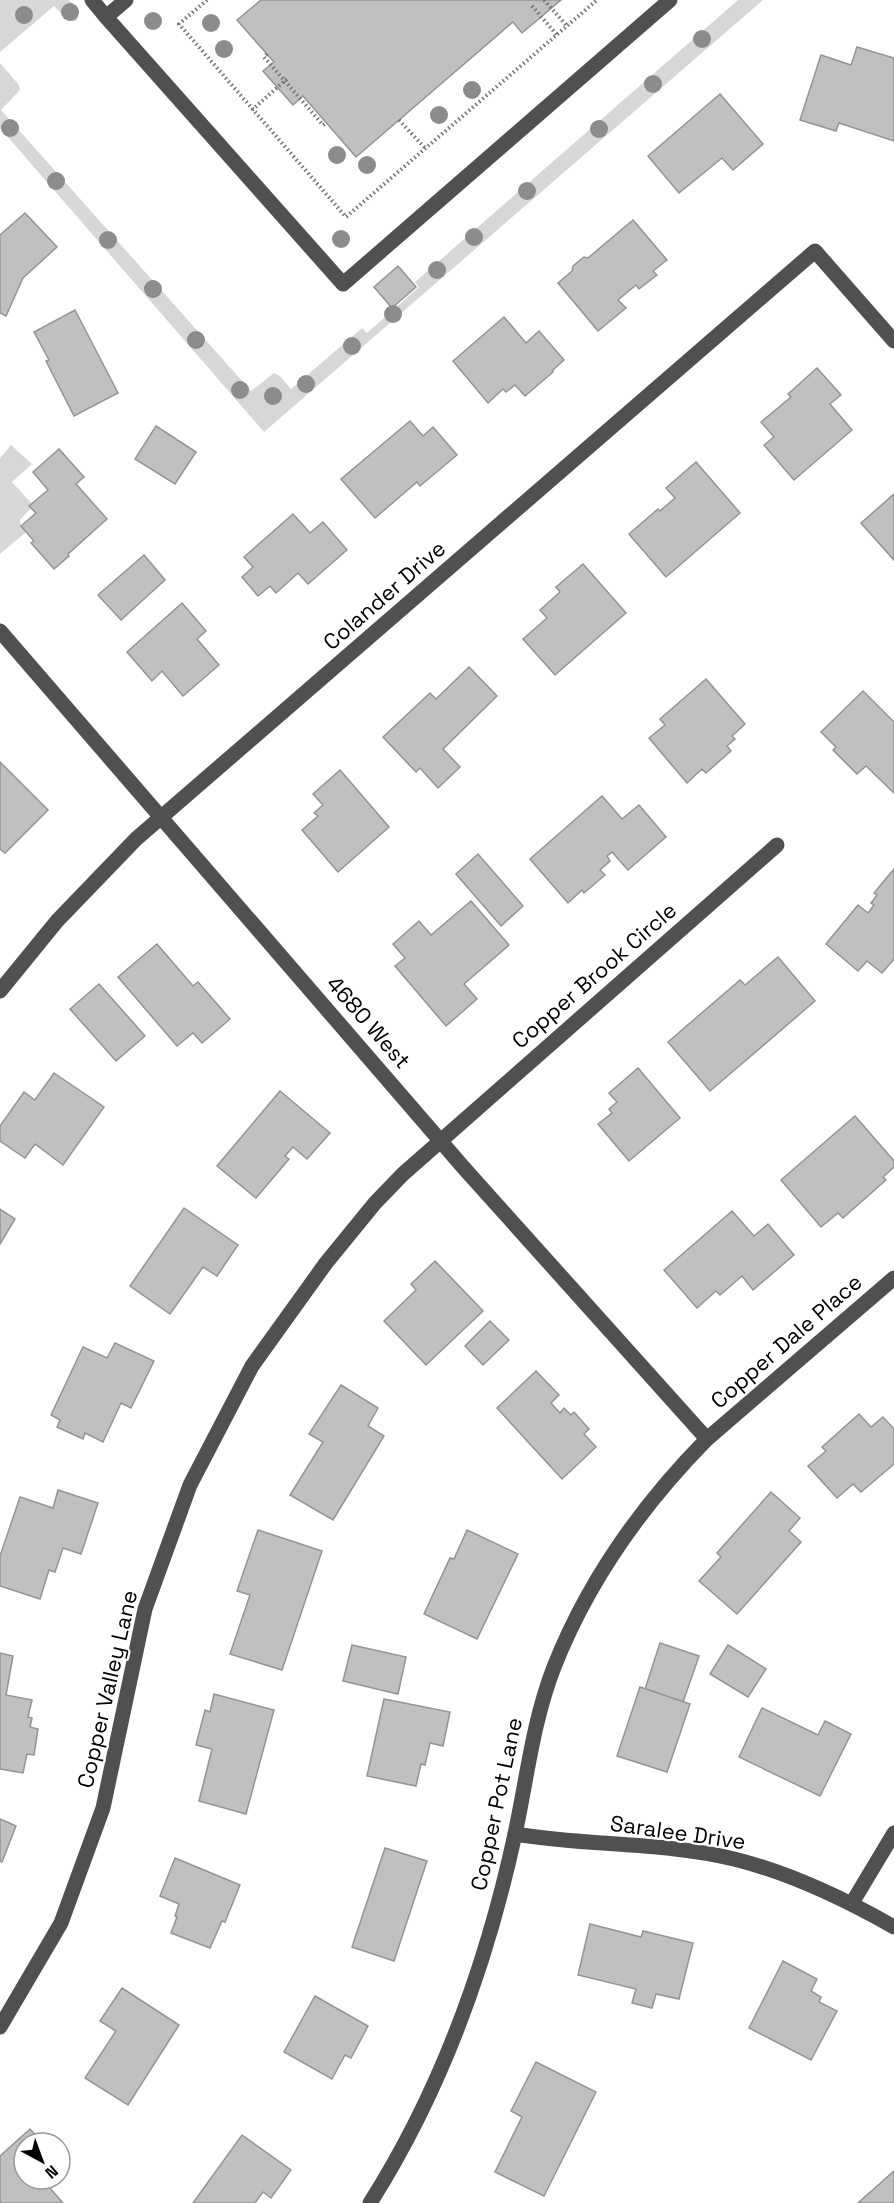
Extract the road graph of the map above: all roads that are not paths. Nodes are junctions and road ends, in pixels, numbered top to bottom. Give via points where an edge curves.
1 (92, 0) edge
2 (126, 0) edge
3 (670, 0) edge
4 (106, 17) junction
5 (894, 341) edge
6 (0, 631) edge
7 (162, 816) junction
8 (777, 845) dead end
9 (0, 991) edge
10 (440, 1140) junction
11 (894, 1278) edge
12 (706, 1439) junction
13 (894, 1833) edge
14 (515, 1834) junction
15 (852, 1903) junction
16 (894, 1927) edge
17 (0, 2027) edge
18 (370, 2203) edge

1 - 4 street
2 - 4 street
3 - 4 street via 344,284
5 - 7 street, Colander Drive via 815,251
6 - 7 street, 4680 West
7 - 9 street, Colander Drive via 57,921
7 - 10 street, 4680 West
8 - 10 street, Copper Brook Circle
10 - 12 street, 4680 West
10 - 17 street, Copper Valley Lane via 375,1203 326,1263 252,1366 190,1485 145,1609 103,1808 61,1923
11 - 12 street, Copper Dale Place
12 - 14 street, Copper Pot Lane via 646,1506 606,1563 577,1617 554,1667 537,1719
13 - 15 street
14 - 15 street, Saralee Drive via 733,1859 807,1883
14 - 18 street, Copper Pot Lane via 473,1986 450,2048 414,2127
15 - 16 street, Saralee Drive

